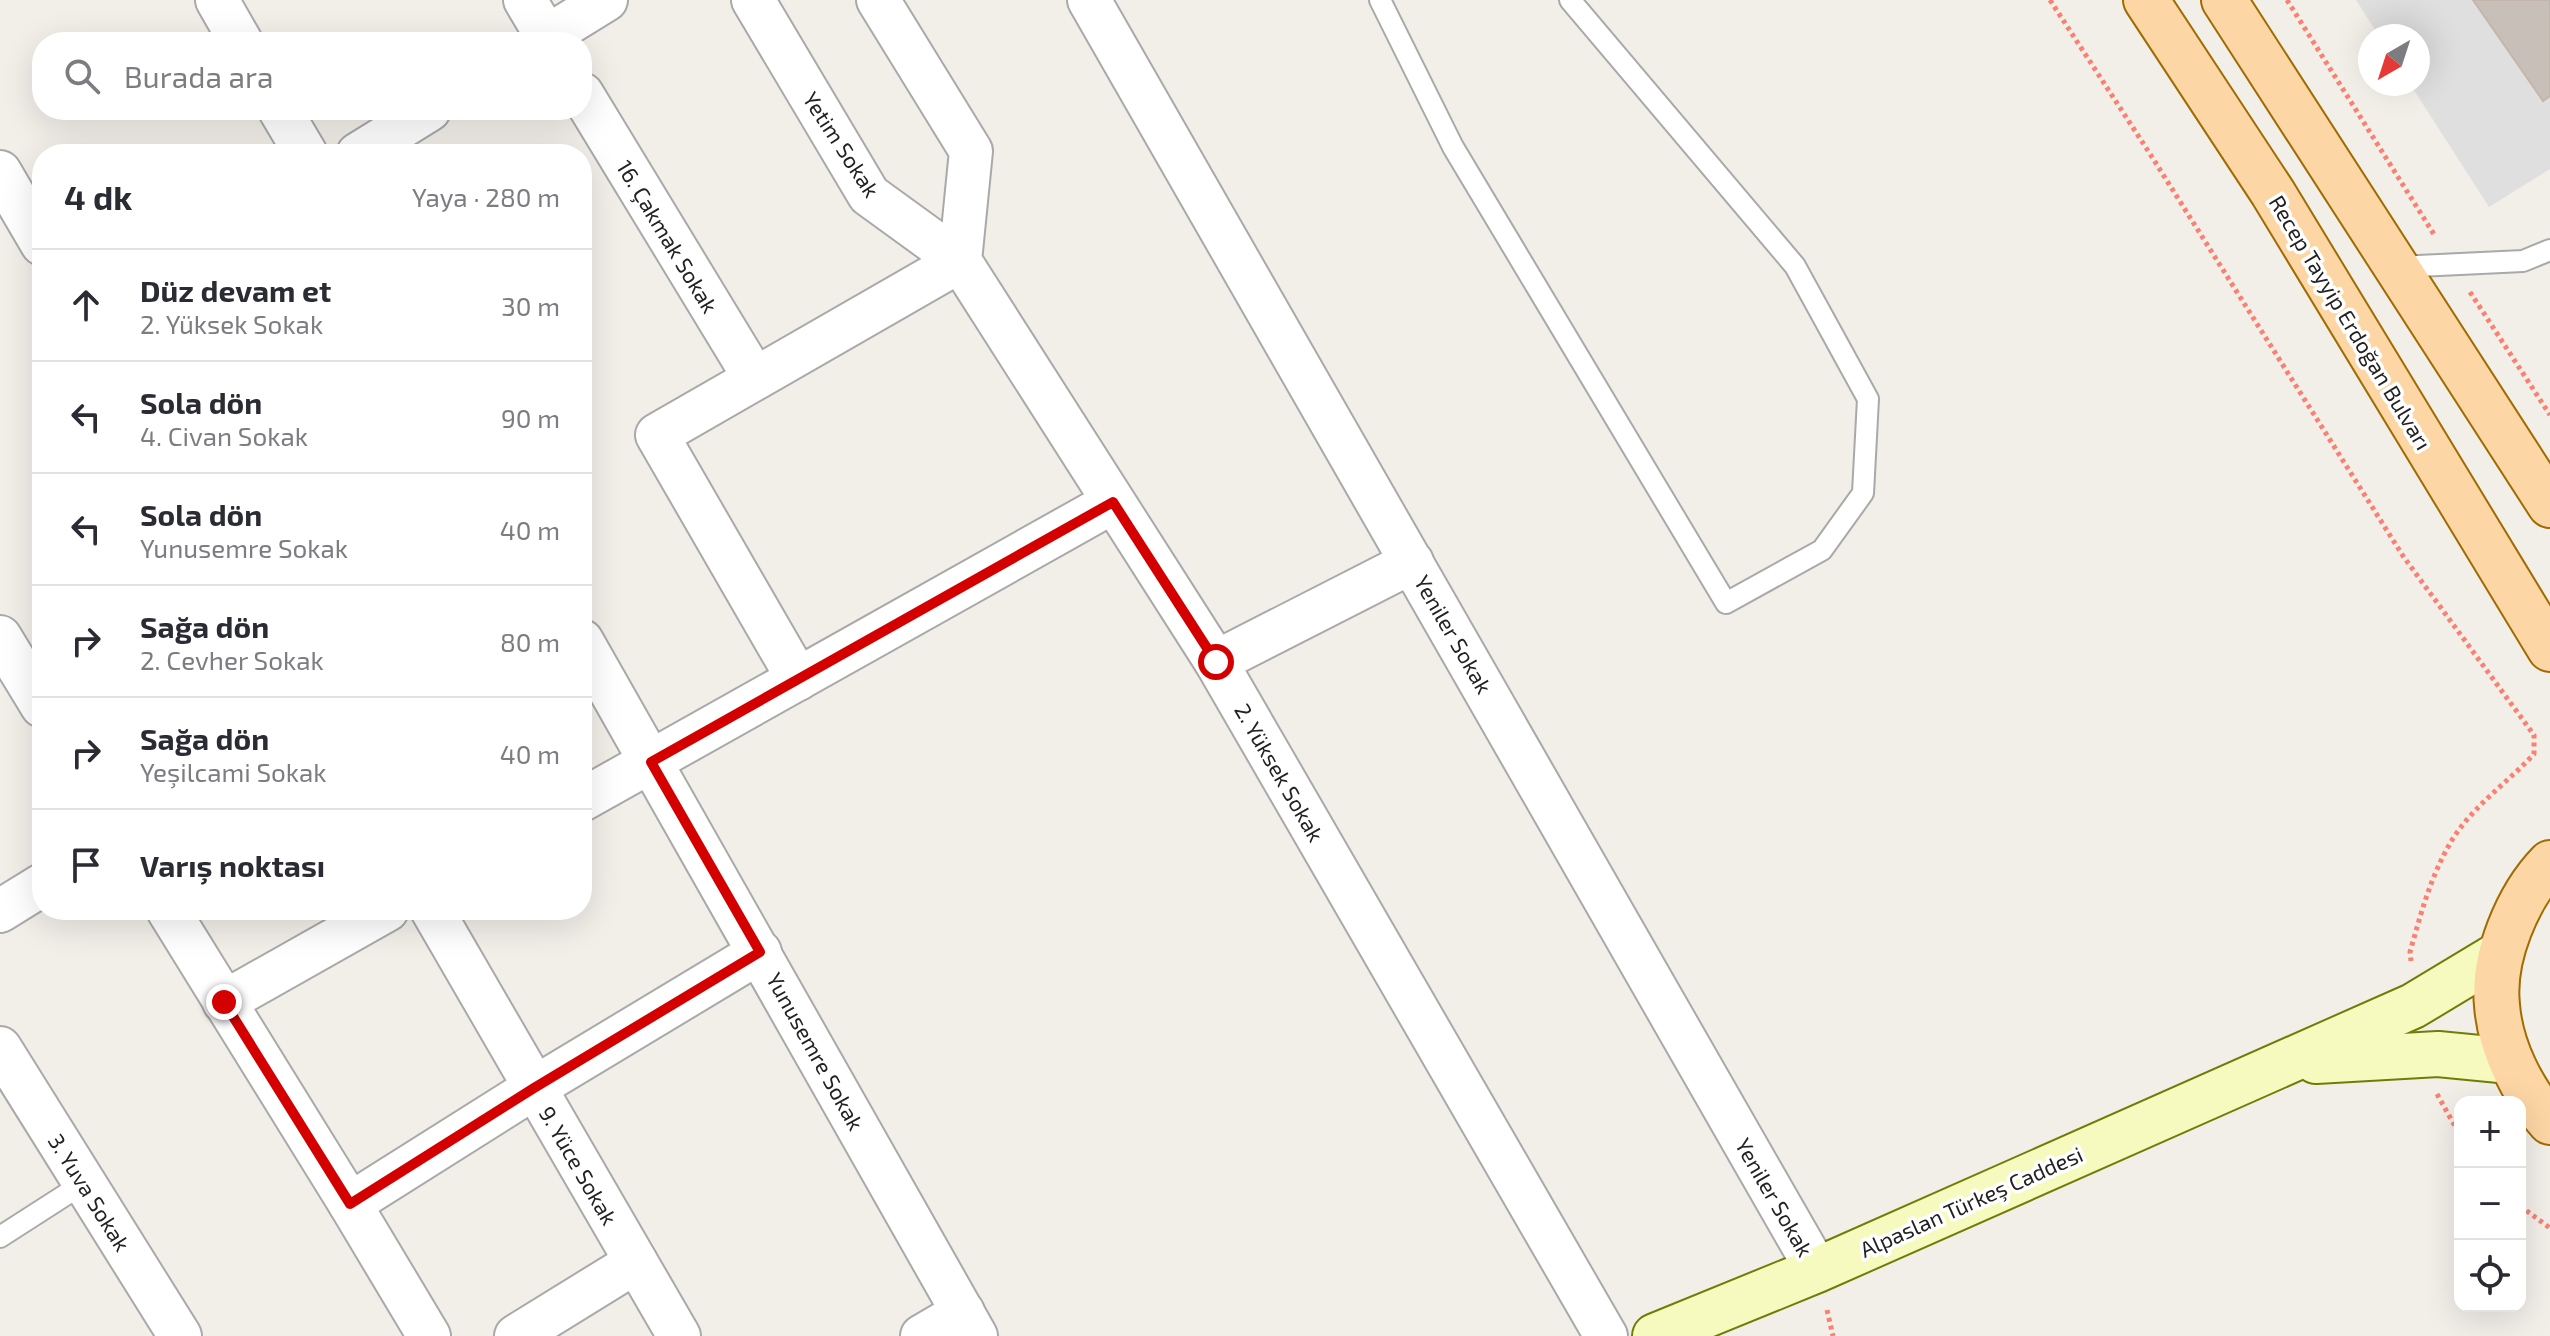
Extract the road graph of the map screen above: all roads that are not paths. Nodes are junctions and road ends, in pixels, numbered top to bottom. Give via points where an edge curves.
1 (217, 0) edge
2 (525, 0) edge
3 (606, 0) edge
4 (753, 0) edge
5 (878, 0) edge
6 (1089, 0) edge
7 (1380, 0) edge
8 (1570, 0) edge
9 (2146, 0) edge
10 (2224, 0) edge
11 (235, 32) edge
12 (541, 32) edge
13 (557, 32) edge
14 (592, 110) edge
15 (286, 120) edge
16 (413, 120) edge
17 (300, 144) edge
18 (374, 144) edge
19 (0, 172) edge
20 (32, 227) edge
21 (2550, 250) edge
22 (960, 261) junction
23 (2397, 267) junction
24 (754, 377) junction
25 (1113, 502) junction
26 (2550, 504) edge
27 (1412, 562) junction
28 (0, 637) edge
29 (2550, 649) edge
30 (592, 659) edge
31 (1216, 662) junction
32 (798, 679) junction
33 (32, 690) edge
34 (651, 762) junction
35 (592, 794) edge
36 (2550, 863) edge
37 (32, 891) edge
38 (0, 911) edge
39 (174, 920) edge
40 (369, 920) edge
41 (438, 920) edge
42 (760, 952) junction
43 (2501, 953) junction
44 (224, 1002) junction
45 (0, 1048) edge
46 (2510, 1061) junction
47 (2286, 1063) junction
48 (534, 1088) junction
49 (2550, 1122) edge
50 (84, 1183) junction
51 (350, 1204) junction
52 (0, 1237) edge
53 (636, 1262) junction
54 (1817, 1270) junction
55 (970, 1324) edge
56 (180, 1336) edge
57 (429, 1336) edge
58 (516, 1336) edge
59 (679, 1336) edge
60 (922, 1336) edge
61 (1606, 1336) edge
62 (1655, 1336) edge

1 - 11 street
2 - 12 street
3 - 13 street
4 - 22 street, Yetim Sokak via 869,195
5 - 22 street via 971,151
6 - 27 street, Yeniler Sokak
7 - 8 lane via 1453,147 1726,603 1822,550 1863,493 1868,399 1795,266
9 - 29 main road, Recep Tayyip Erdoğan Bulvarı via 2273,193
10 - 23 main road
14 - 24 street, 16. Çakmak Sokak
15 - 17 street
16 - 18 street
19 - 20 street
21 - 23 lane via 2523,261
22 - 24 street
22 - 25 street, 2. Yüksek Sokak
23 - 26 main road
24 - 32 street via 657,435
25 - 31 street, 2. Yüksek Sokak
25 - 32 street
27 - 31 street
27 - 54 street, Yeniler Sokak
28 - 33 street
30 - 34 street, Yunusemre Sokak
31 - 61 street, 2. Yüksek Sokak
32 - 34 street
34 - 35 street
34 - 42 street, Yunusemre Sokak
36 - 43 main road via 2527,892
37 - 38 street
39 - 44 street
40 - 44 street
41 - 48 street, 9. Yüce Sokak
42 - 48 street
42 - 55 street, Yunusemre Sokak
43 - 46 main road via 2496,1004
43 - 47 main road, Alpaslan Türkeş Caddesi via 2413,1006
44 - 51 street
45 - 50 street, 3. Yuva Sokak
46 - 47 main road, Alpaslan Türkeş Caddesi via 2438,1054
46 - 49 main road
47 - 54 main road, Alpaslan Türkeş Caddesi
48 - 51 street
48 - 53 street, 9. Yüce Sokak
50 - 52 lane
50 - 56 street, 3. Yuva Sokak
51 - 57 street
53 - 58 street
53 - 59 street, 9. Yüce Sokak
54 - 62 main road, Alpaslan Türkeş Caddesi
55 - 60 street

